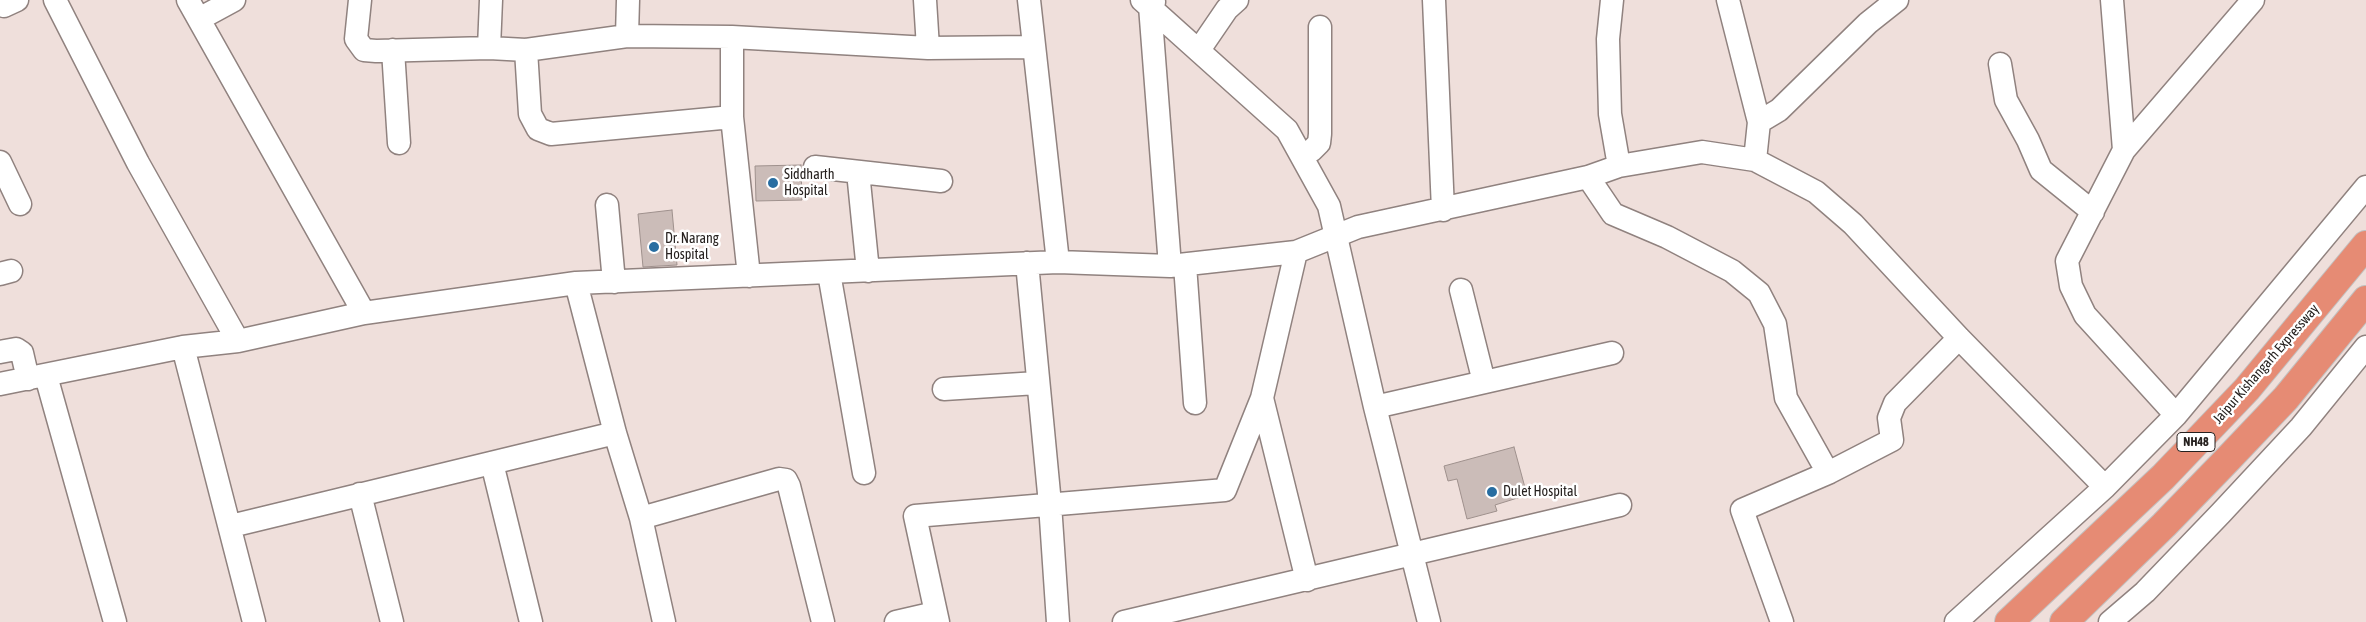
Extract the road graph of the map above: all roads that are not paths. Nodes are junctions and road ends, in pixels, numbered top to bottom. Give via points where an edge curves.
1 (55, 0) edge
2 (234, 0) edge
3 (360, 0) edge
4 (491, 0) edge
5 (628, 0) edge
6 (925, 0) edge
7 (1029, 0) edge
8 (1237, 0) edge
9 (1434, 0) edge
10 (1612, 0) edge
11 (1728, 0) edge
12 (1897, 0) edge
13 (2112, 0) edge
14 (2253, 0) edge
15 (1150, 2) edge
16 (194, 10) edge
17 (1320, 26) dead end
18 (627, 36) junction
19 (732, 37) junction
20 (1034, 47) junction
21 (489, 48) junction
22 (928, 48) junction
23 (393, 50) junction
24 (526, 50) junction
25 (1199, 50) junction
26 (2000, 64) dead end
27 (732, 117) junction
28 (1759, 122) junction
29 (399, 143) dead end
30 (2124, 150) junction
31 (1302, 156) junction
32 (1755, 160) junction
33 (0, 162) edge
34 (1619, 166) junction
35 (815, 167) dead end
36 (858, 172) junction
37 (1588, 177) junction
38 (941, 180) dead end
39 (2366, 187) edge
40 (20, 204) dead end
41 (607, 205) dead end
42 (1443, 210) junction
43 (2093, 212) junction
44 (1335, 237) junction
45 (2366, 245) edge
46 (1296, 252) junction
47 (1058, 262) junction
48 (1028, 263) junction
49 (1177, 265) junction
50 (868, 271) junction
51 (829, 273) junction
52 (749, 276) junction
53 (614, 282) junction
54 (576, 284) junction
55 (1461, 290) dead end
56 (2366, 300) edge
57 (364, 313) junction
58 (1959, 338) junction
59 (238, 341) junction
60 (183, 347) junction
61 (2366, 347) edge
62 (0, 352) edge
63 (1612, 354) dead end
64 (37, 378) junction
65 (1484, 382) junction
66 (0, 384) edge
67 (1037, 384) junction
68 (944, 389) dead end
69 (1262, 398) junction
70 (1195, 403) dead end
71 (1375, 407) junction
72 (2176, 415) junction
73 (615, 433) junction
74 (492, 463) junction
75 (864, 473) dead end
76 (1828, 473) junction
77 (2105, 487) junction
78 (360, 494) junction
79 (1050, 504) junction
80 (1620, 505) dead end
81 (641, 518) junction
82 (231, 526) junction
83 (1414, 555) junction
84 (1307, 580) junction
85 (936, 618) edge
86 (114, 622) edge
87 (254, 622) edge
88 (392, 622) edge
89 (531, 622) edge
90 (664, 622) edge
91 (823, 622) edge
92 (896, 622) edge
93 (1058, 622) edge
94 (1124, 622) edge
95 (1429, 622) edge
96 (1782, 622) edge
97 (1956, 622) edge
98 (2009, 622) edge
99 (2064, 622) edge
100 (2110, 622) edge

1 - 59 street via 138,163
2 - 16 street
3 - 23 street via 356,39 364,50
4 - 21 street
5 - 18 street
6 - 22 street
7 - 20 street
8 - 25 street via 1227,9
9 - 42 street
10 - 34 street via 1608,39 1610,114
11 - 28 street
12 - 28 street via 1868,23 1779,110
13 - 30 street
14 - 30 street
15 - 25 street
15 - 49 street
16 - 57 street
17 - 31 street via 1319,143
18 - 19 street
18 - 24 street
19 - 22 street
19 - 27 street
20 - 22 street
20 - 47 street
21 - 23 street
21 - 24 street
23 - 29 street
24 - 27 street via 530,114 538,129 551,134
25 - 31 street via 1287,130
26 - 43 street via 2006,100 2041,170
27 - 52 street
28 - 32 street
30 - 43 street
31 - 44 street via 1330,206
32 - 34 street via 1702,152
32 - 58 street via 1816,192 1853,224
33 - 40 street
34 - 37 street
35 - 36 street
36 - 38 street
36 - 50 street
37 - 42 street
37 - 76 street via 1613,214 1732,271 1760,293 1775,324 1786,398
39 - 72 street
41 - 53 street
42 - 44 street via 1358,227
43 - 72 street via 2067,261 2071,286 2085,315
44 - 46 street
44 - 71 street
45 - 98 highway, Jaipur Kishangarh Expressway / NH48 via 2247,389 2163,477
46 - 49 street
46 - 69 street
47 - 48 street
47 - 49 street
48 - 50 street
48 - 67 street
49 - 70 street
50 - 51 street
51 - 52 street
51 - 75 street
52 - 53 street
53 - 54 street
54 - 57 street
54 - 73 street
55 - 65 street
56 - 99 highway, NH48 via 2286,398 2241,446
57 - 59 street
58 - 76 street via 1895,403 1889,418 1892,440
58 - 77 street
59 - 60 street
60 - 64 street
60 - 82 street
61 - 100 street via 2301,427 2221,513 2145,592
62 - 64 street via 16,349 22,353
63 - 65 street
64 - 66 street
64 - 86 street
65 - 71 street
67 - 68 street
67 - 79 street
69 - 79 street via 1225,490
69 - 84 street
71 - 83 street
72 - 77 street
73 - 74 street
73 - 81 street
74 - 78 street
74 - 89 street
76 - 96 street via 1742,510
77 - 97 street
78 - 82 street
78 - 88 street
79 - 85 street via 915,516
79 - 93 street
80 - 83 street
81 - 90 street
81 - 91 street via 779,479 786,480
82 - 87 street
83 - 84 street
83 - 95 street
84 - 94 street
85 - 92 street

